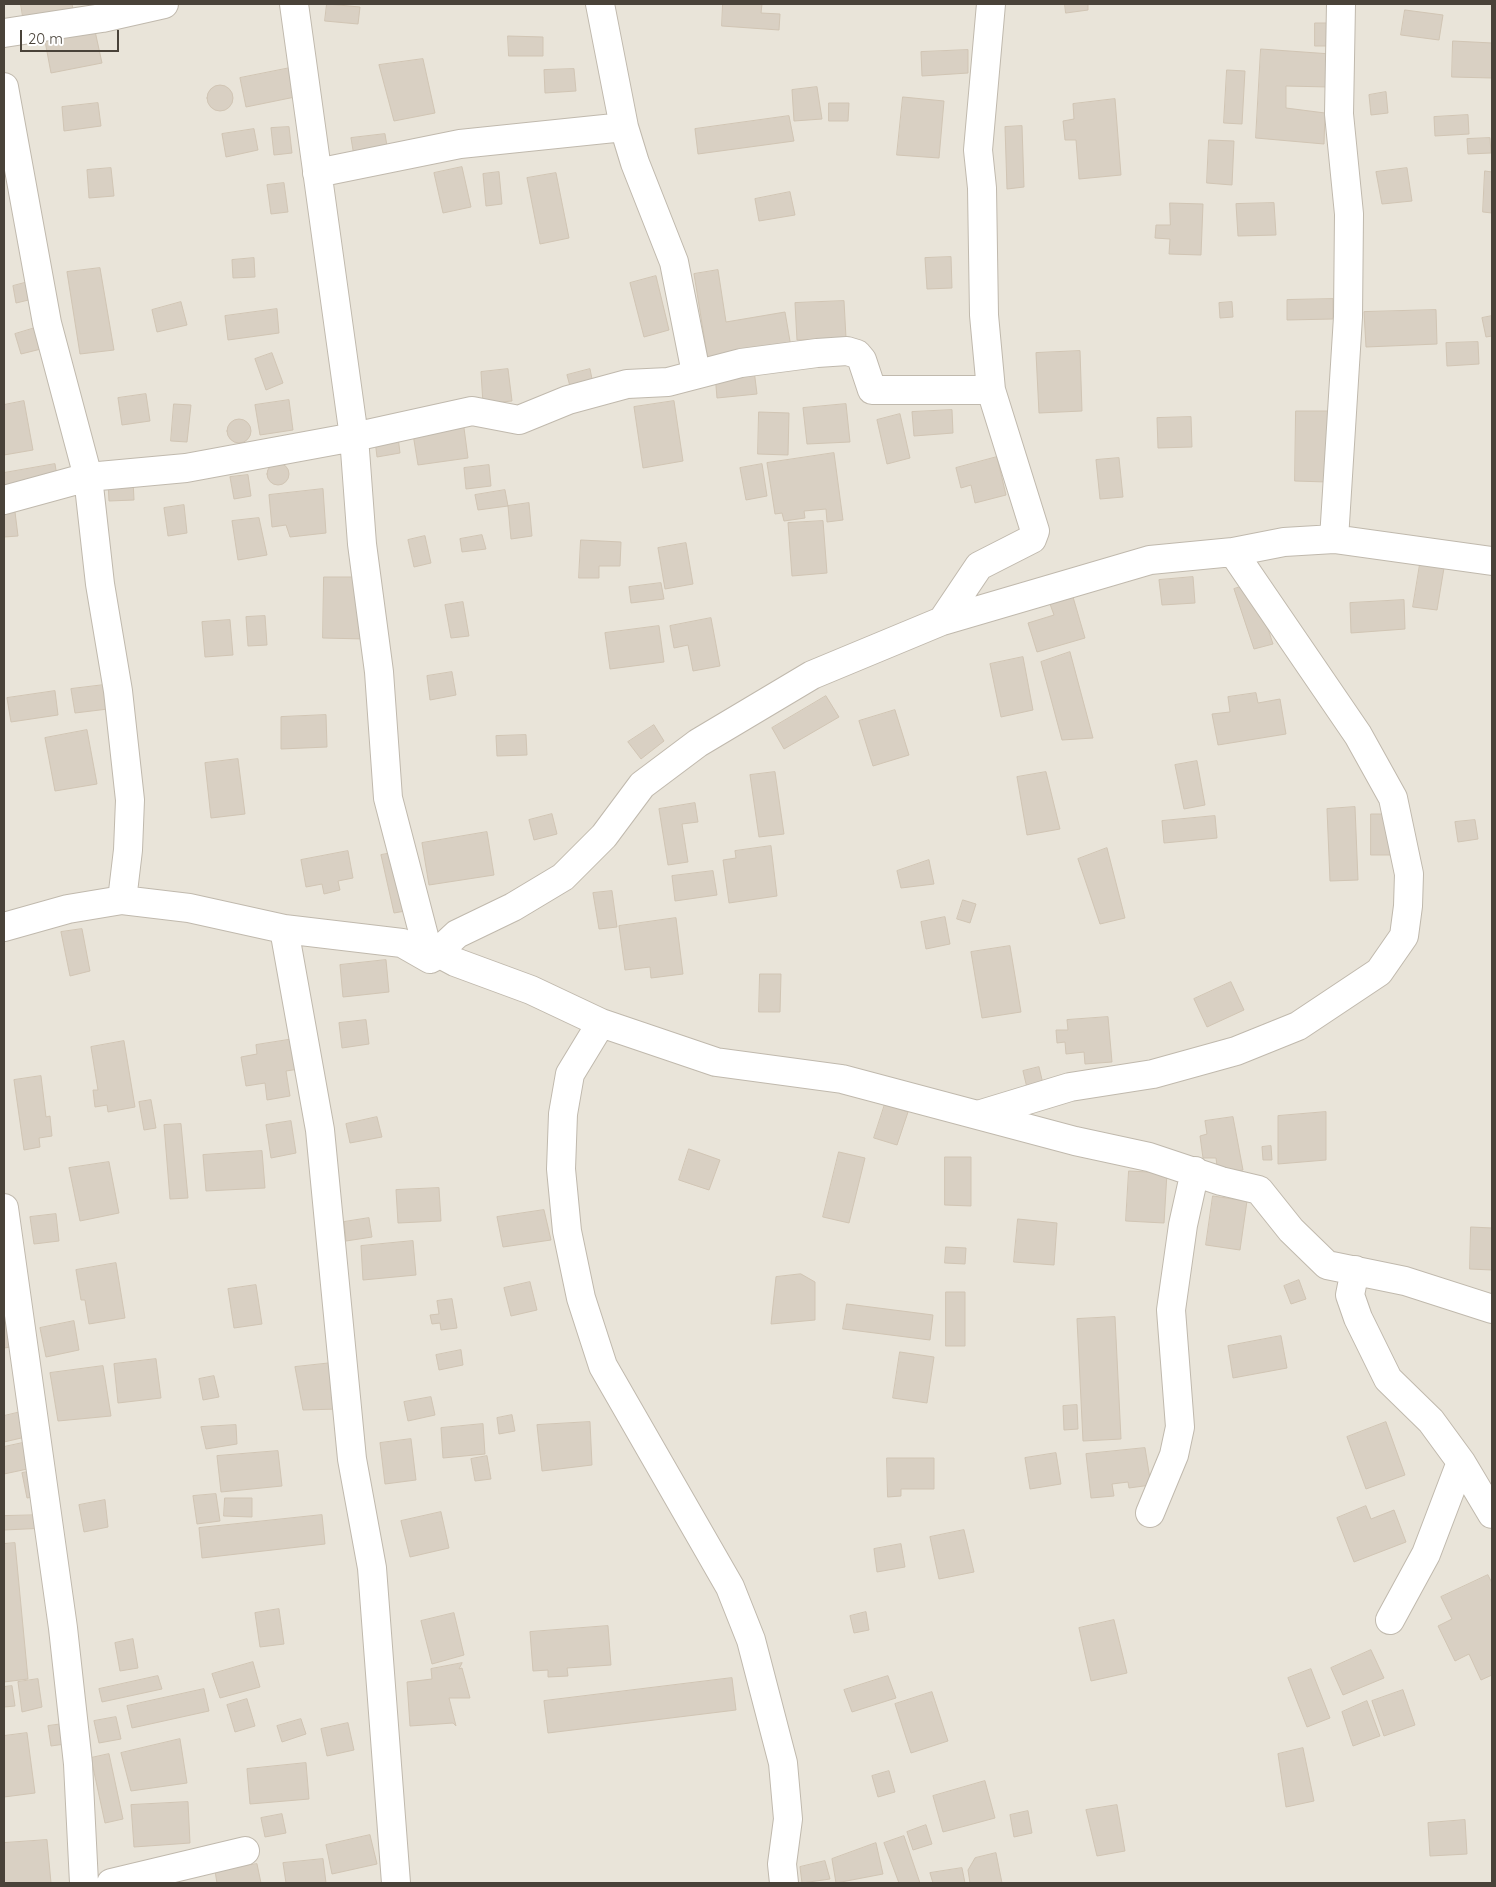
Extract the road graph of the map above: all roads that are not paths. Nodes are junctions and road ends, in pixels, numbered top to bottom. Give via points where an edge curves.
1 (164, 4) edge
2 (294, 4) edge
3 (600, 4) edge
4 (991, 4) edge
5 (1341, 4) edge
6 (4, 33) edge
7 (4, 87) edge
8 (7, 120) edge
9 (624, 127) junction
10 (317, 173) junction
11 (696, 373) junction
12 (991, 390) junction
13 (354, 437) junction
14 (88, 477) junction
15 (4, 500) edge
16 (1334, 539) junction
17 (1233, 552) junction
18 (1492, 561) edge
19 (942, 621) junction
20 (122, 900) junction
21 (4, 927) edge
22 (284, 929) junction
23 (430, 959) junction
24 (601, 1022) junction
25 (978, 1115) junction
26 (1195, 1171) junction
27 (4, 1208) edge
28 (1355, 1270) junction
29 (1492, 1309) edge
30 (1462, 1462) junction
31 (1150, 1512) dead end
32 (1492, 1514) edge
33 (1390, 1620) dead end
34 (245, 1851) dead end
35 (84, 1883) edge
36 (111, 1883) edge
37 (396, 1883) edge
38 (784, 1883) edge

1 - 6 street via 102,18
2 - 10 street
3 - 9 street
4 - 12 street via 978,150 982,188 984,315
5 - 16 street via 1340,114 1349,214 1348,326
7 - 8 street
8 - 14 street via 47,322
9 - 10 street via 460,144
9 - 11 street via 674,262
10 - 13 street
11 - 12 street via 741,363 847,350 862,360 872,390
11 - 13 street via 668,382 627,384 568,400 519,420 472,411
12 - 19 street via 1035,531 1032,539 979,566
13 - 14 street via 186,468
13 - 23 street via 362,544 379,672 388,798
14 - 15 street
14 - 20 street via 130,800
16 - 17 street via 1284,542
16 - 18 street
17 - 19 street via 1150,560
17 - 25 street via 1358,735 1393,798 1409,874 1404,936 1379,972 1298,1026 1227,1054 1154,1074 1070,1087
19 - 23 street via 812,675 698,743 642,785 604,836 563,877 456,934
20 - 21 street via 68,909
20 - 22 street via 189,908
22 - 23 street via 402,944
22 - 37 street via 320,1130 352,1459 372,1568
23 - 24 street via 440,954
24 - 25 street via 716,1062 842,1079
24 - 38 street via 570,1074 563,1114 561,1169 569,1241 581,1298 603,1366 730,1587 751,1640 783,1763 788,1819 782,1864
25 - 26 street
26 - 28 street via 1221,1182 1260,1190 1291,1230 1327,1265
26 - 31 street via 1183,1225 1171,1310 1180,1428 1174,1455
27 - 35 street via 63,1628 78,1764
28 - 29 street via 1405,1281
28 - 30 street via 1350,1295 1388,1378 1431,1421
30 - 32 street
30 - 33 street via 1426,1554
34 - 36 street

